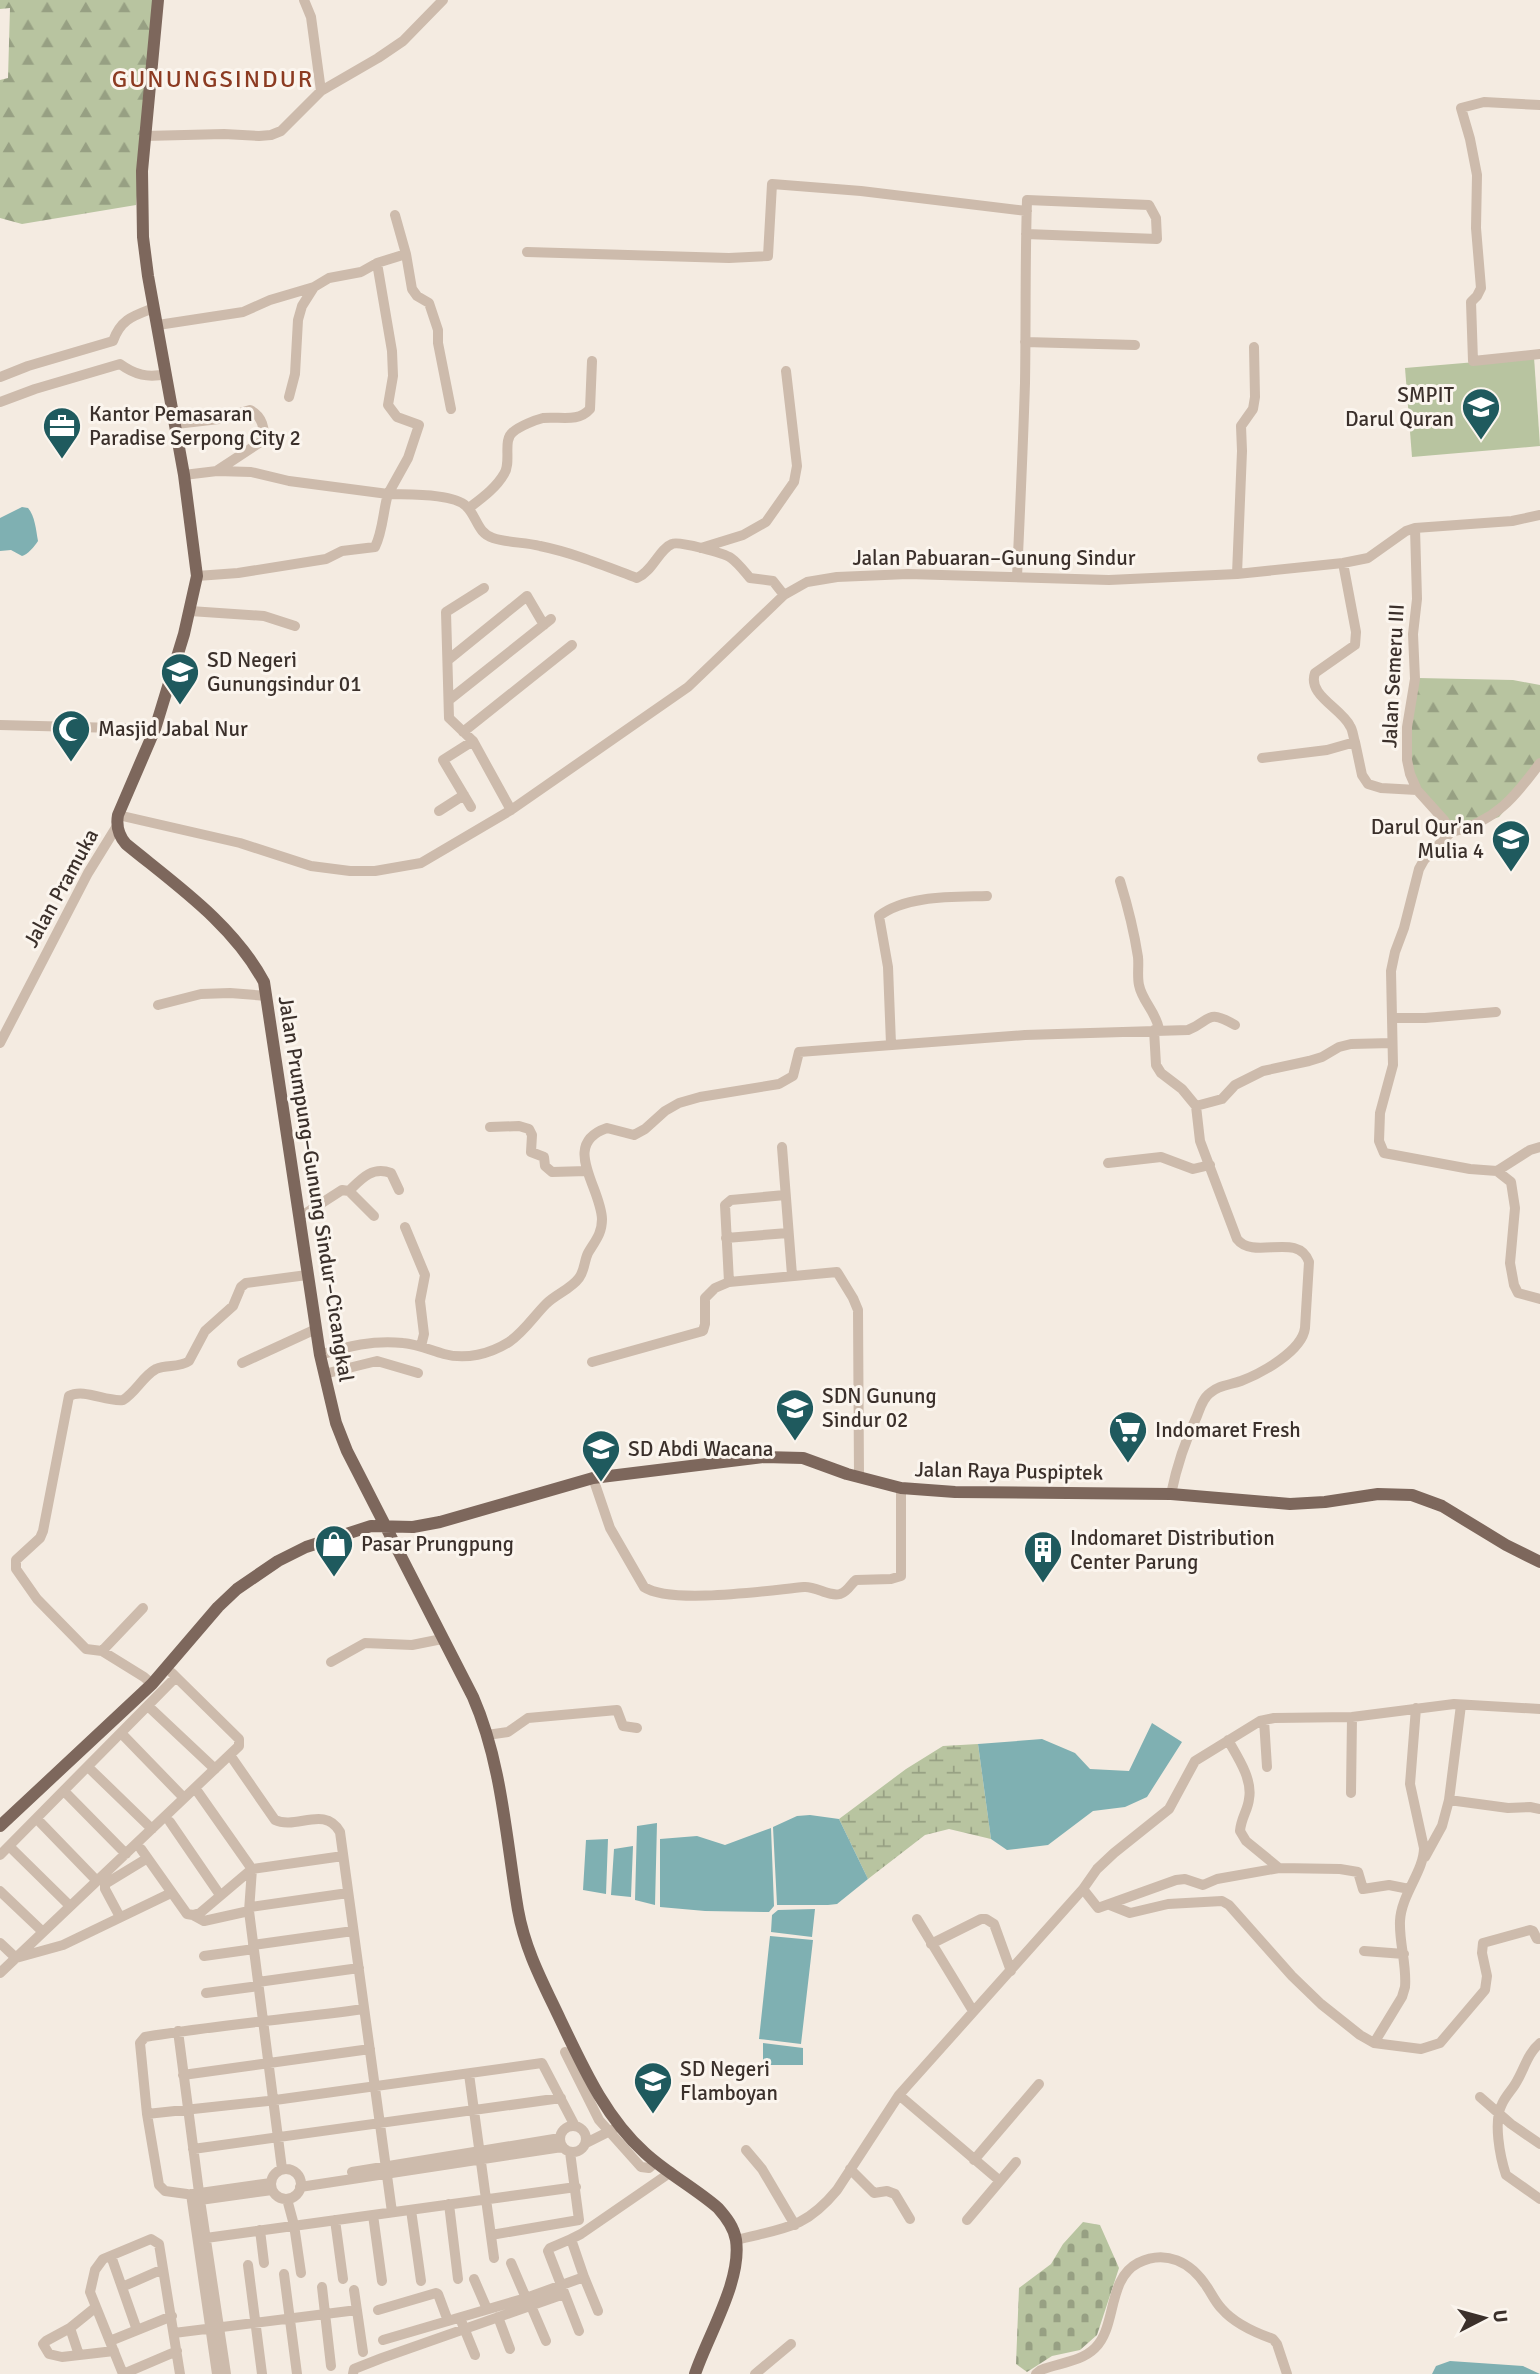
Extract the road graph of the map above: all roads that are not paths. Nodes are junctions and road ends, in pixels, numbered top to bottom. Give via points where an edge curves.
1 (158, 0) edge
2 (304, 0) edge
3 (443, 0) edge
4 (321, 91) junction
5 (1540, 105) edge
6 (145, 136) junction
7 (1027, 211) junction
8 (395, 215) dead end
9 (1026, 234) junction
10 (527, 252) dead end
11 (406, 254) junction
12 (377, 263) junction
13 (314, 287) junction
14 (154, 308) junction
15 (158, 325) junction
16 (113, 341) junction
17 (1025, 342) junction
18 (1135, 345) dead end
19 (1254, 346) dead end
20 (1540, 354) edge
21 (592, 361) dead end
22 (120, 364) junction
23 (786, 371) dead end
24 (166, 374) junction
25 (0, 377) edge
26 (289, 397) dead end
27 (0, 402) edge
28 (451, 409) dead end
29 (176, 424) junction
30 (217, 471) junction
31 (184, 475) junction
32 (388, 494) junction
33 (469, 508) junction
34 (1540, 515) edge
35 (1415, 528) junction
36 (698, 548) junction
37 (1343, 563) junction
38 (1237, 574) junction
39 (197, 576) junction
40 (1017, 577) junction
41 (484, 588) dead end
42 (784, 595) junction
43 (190, 611) junction
44 (295, 626) dead end
45 (572, 645) dead end
46 (448, 660) junction
47 (449, 699) junction
48 (0, 725) edge
49 (155, 729) junction
50 (463, 732) junction
51 (473, 741) junction
52 (1355, 742) junction
53 (1262, 758) dead end
54 (1540, 763) edge
55 (1417, 790) junction
56 (464, 795) junction
57 (471, 807) dead end
58 (511, 810) junction
59 (439, 811) dead end
60 (117, 821) junction
61 (1451, 832) junction
62 (1120, 881) dead end
63 (987, 896) dead end
64 (267, 996) junction
65 (158, 1005) dead end
66 (1496, 1012) dead end
67 (1392, 1018) junction
68 (1235, 1025) dead end
69 (1157, 1030) junction
70 (1392, 1043) junction
71 (0, 1044) edge
72 (891, 1044) junction
73 (1196, 1106) junction
74 (490, 1127) dead end
75 (782, 1147) dead end
76 (1540, 1147) edge
77 (1108, 1163) dead end
78 (1210, 1165) junction
79 (587, 1171) junction
80 (1497, 1171) junction
81 (399, 1190) dead end
82 (349, 1191) junction
83 (785, 1195) junction
84 (374, 1216) dead end
85 (300, 1217) junction
86 (405, 1227) dead end
87 (788, 1233) junction
88 (726, 1238) junction
89 (307, 1275) junction
90 (792, 1275) junction
91 (729, 1282) junction
92 (1540, 1299) edge
93 (316, 1329) junction
94 (421, 1346) junction
95 (320, 1355) junction
96 (592, 1362) dead end
97 (242, 1363) dead end
98 (418, 1373) dead end
99 (324, 1374) junction
100 (859, 1477) junction
101 (593, 1478) junction
102 (901, 1488) junction
103 (1171, 1494) junction
104 (387, 1527) junction
105 (1540, 1562) edge
106 (144, 1608) dead end
107 (442, 1639) junction
108 (102, 1651) junction
109 (331, 1662) dead end
110 (172, 1673) junction
111 (152, 1684) junction
112 (1461, 1705) junction
113 (148, 1706) junction
114 (1416, 1708) junction
115 (1540, 1709) edge
116 (1352, 1717) junction
117 (1264, 1720) junction
118 (637, 1728) dead end
119 (121, 1734) junction
120 (487, 1735) junction
121 (1228, 1740) junction
122 (230, 1755) junction
123 (88, 1767) junction
124 (1267, 1767) dead end
125 (215, 1769) junction
126 (195, 1788) junction
127 (64, 1791) junction
128 (1351, 1793) dead end
129 (184, 1798) junction
130 (1449, 1800) junction
131 (1540, 1809) edge
132 (37, 1819) junction
133 (170, 1822) dead end
134 (0, 1826) edge
135 (152, 1829) junction
136 (9, 1846) junction
137 (126, 1854) junction
138 (0, 1856) edge
139 (343, 1856) junction
140 (1424, 1858) junction
141 (1279, 1868) junction
142 (252, 1869) junction
143 (97, 1881) junction
144 (1083, 1889) junction
145 (1409, 1889) junction
146 (0, 1891) edge
147 (171, 1893) junction
148 (348, 1893) junction
149 (220, 1895) junction
150 (1110, 1905) junction
151 (71, 1906) junction
152 (249, 1909) junction
153 (193, 1915) junction
154 (120, 1917) junction
155 (917, 1919) dead end
156 (354, 1931) junction
157 (43, 1932) junction
158 (1540, 1939) edge
159 (0, 1944) edge
160 (931, 1944) junction
161 (254, 1947) junction
162 (1364, 1951) dead end
163 (1404, 1954) junction
164 (204, 1956) dead end
165 (16, 1958) junction
166 (359, 1968) junction
167 (1011, 1971) junction
168 (0, 1973) edge
169 (259, 1984) junction
170 (206, 1993) dead end
171 (364, 2009) junction
172 (973, 2011) junction
173 (264, 2023) junction
174 (178, 2031) junction
175 (1374, 2043) junction
176 (1540, 2043) edge
177 (370, 2049) junction
178 (557, 2056) junction
179 (270, 2063) junction
180 (469, 2074) junction
181 (183, 2075) junction
182 (1039, 2084) dead end
183 (375, 2087) junction
184 (899, 2095) junction
185 (1480, 2097) dead end
186 (561, 2098) junction
187 (275, 2100) junction
188 (187, 2110) junction
189 (474, 2110) junction
190 (1498, 2114) junction
191 (148, 2115) junction
192 (604, 2116) junction
193 (380, 2123) junction
194 (578, 2127) junction
195 (614, 2129) junction
196 (280, 2137) junction
197 (586, 2143) junction
198 (1540, 2144) edge
199 (564, 2146) junction
200 (193, 2149) junction
201 (746, 2150) dead end
202 (480, 2157) junction
203 (974, 2160) junction
204 (1016, 2162) dead end
205 (282, 2169) junction
206 (850, 2169) junction
207 (386, 2171) junction
208 (671, 2172) junction
209 (1000, 2182) junction
210 (300, 2184) junction
211 (272, 2187) junction
212 (576, 2187) junction
213 (194, 2196) junction
214 (287, 2199) junction
215 (486, 2199) junction
216 (1540, 2199) edge
217 (449, 2204) junction
218 (411, 2210) junction
219 (392, 2212) junction
220 (373, 2215) junction
221 (910, 2219) dead end
222 (335, 2220) junction
223 (967, 2220) dead end
224 (294, 2225) junction
225 (795, 2225) junction
226 (260, 2230) junction
227 (491, 2235) junction
228 (206, 2238) junction
229 (571, 2239) junction
230 (736, 2240) junction
231 (111, 2256) junction
232 (494, 2258) dead end
233 (264, 2263) dead end
234 (511, 2263) dead end
235 (248, 2265) dead end
236 (163, 2269) junction
237 (301, 2273) dead end
238 (150, 2274) junction
239 (284, 2274) dead end
240 (584, 2277) junction
241 (474, 2278) dead end
242 (343, 2279) dead end
243 (458, 2280) dead end
244 (382, 2281) dead end
245 (421, 2281) dead end
246 (122, 2287) junction
247 (322, 2287) dead end
248 (354, 2290) dead end
249 (563, 2290) junction
250 (529, 2302) junction
251 (170, 2304) junction
252 (96, 2307) junction
253 (487, 2309) junction
254 (378, 2310) dead end
255 (357, 2311) junction
256 (598, 2311) dead end
257 (325, 2314) junction
258 (172, 2316) junction
259 (498, 2317) junction
260 (290, 2319) junction
261 (457, 2322) junction
262 (256, 2323) junction
263 (70, 2328) junction
264 (215, 2328) junction
265 (137, 2330) junction
266 (579, 2331) dead end
267 (174, 2333) junction
268 (383, 2340) dead end
269 (546, 2341) dead end
270 (791, 2344) dead end
271 (112, 2346) junction
272 (510, 2349) dead end
273 (177, 2351) junction
274 (363, 2353) dead end
275 (79, 2355) junction
276 (475, 2355) dead end
277 (331, 2366) dead end
278 (761, 2372) edge
279 (123, 2374) edge
280 (180, 2374) edge
281 (217, 2374) edge
282 (226, 2374) edge
283 (262, 2374) edge
284 (297, 2374) edge
285 (353, 2374) edge
286 (695, 2374) edge
287 (1036, 2374) edge
288 (1287, 2374) edge

1 - 6 main road
2 - 4 street via 313,27
3 - 4 street via 403,41
4 - 6 street via 281,131 271,135
5 - 20 street via 1484,102 1461,108 1476,176 1481,288 1471,302 1473,361
6 - 14 main road via 143,237
7 - 9 street
7 - 9 street via 1027,200 1149,205 1156,218 1157,239
7 - 10 street via 772,184 768,256
8 - 11 street
9 - 17 street
11 - 12 street
11 - 28 street via 412,289 429,303 438,330
12 - 13 street
12 - 32 street via 392,351 388,405 397,417 419,425
13 - 15 street via 243,312
13 - 26 street via 298,320
14 - 15 main road
14 - 16 street via 118,327
15 - 24 main road
16 - 22 street
16 - 25 street
17 - 18 street
17 - 40 street
19 - 38 street via 1255,397 1241,426
21 - 33 street via 590,409 576,418 542,418 514,430 509,436 505,472 490,492
22 - 24 street via 132,373
22 - 27 street
23 - 36 street via 797,466 794,482 766,522
24 - 29 main road
29 - 30 street via 250,410 256,413 262,421 261,441
29 - 31 main road
30 - 31 street
30 - 32 street via 251,472
31 - 39 main road
32 - 33 street via 441,497 461,501
32 - 39 street via 375,547 342,551 326,559
33 - 36 street via 483,533 492,538 582,557 637,578 645,575 670,544
34 - 35 street, Jalan Pabuaran–Gunung Sindur
35 - 37 street, Jalan Pabuaran–Gunung Sindur via 1368,558
35 - 55 street, Jalan Semeru III via 1415,678 1407,745
36 - 42 street via 726,555 750,578 773,581
37 - 38 street, Jalan Pabuaran–Gunung Sindur
37 - 52 street via 1355,645 1313,678 1317,693 1338,710
38 - 40 street, Jalan Pabuaran–Gunung Sindur via 1109,580
39 - 43 main road
40 - 42 street, Jalan Pabuaran–Gunung Sindur via 837,577 807,582
41 - 46 street via 446,612
42 - 58 street, Jalan Pabuaran–Gunung Sindur via 688,687
43 - 44 street via 264,616
43 - 49 main road
45 - 50 street
46 - 47 street
46 - 47 street via 527,596 548,622
47 - 50 street via 449,718
48 - 49 street
49 - 60 main road
50 - 51 street
51 - 56 street via 443,760
51 - 58 street
52 - 53 street
52 - 55 street via 1368,784
54 - 61 street via 1497,813
55 - 61 street, Jalan Semeru III
56 - 57 street
56 - 59 street
58 - 60 street, Jalan Pabuaran–Gunung Sindur via 421,863 350,872 311,866 240,843
60 - 64 main road, Jalan Prumpung–Gunung Sindur–Cicangkal via 127,844 226,930 253,963
60 - 71 street, Jalan Pramuka
61 - 67 street via 1419,869 1391,971
62 - 69 street via 1139,959 1139,985 1157,1017
63 - 72 street via 944,896 893,908 879,916 888,967
64 - 65 street via 201,994
64 - 85 main road, Jalan Prumpung–Gunung Sindur–Cicangkal
66 - 67 street
67 - 70 street
68 - 69 street via 1211,1017 1188,1030
69 - 72 street
69 - 73 street via 1156,1065
70 - 73 street via 1351,1044 1309,1061 1263,1071 1235,1085 1222,1099
70 - 80 street via 1393,1065 1380,1112 1379,1141 1384,1153
72 - 79 street via 799,1052 793,1076 779,1084 679,1103 634,1135 613,1128 600,1130 583,1150
73 - 78 street via 1200,1141
74 - 79 street via 529,1129 531,1152 544,1157 552,1172
75 - 83 street
76 - 80 street
77 - 78 street via 1161,1157 1193,1168
78 - 103 street via 1240,1243 1252,1248 1291,1247 1307,1256 1305,1328 1292,1352 1206,1397 1179,1456
79 - 94 street via 602,1220 577,1280 500,1347 466,1358
80 - 92 street via 1511,1182 1515,1197 1510,1263 1514,1285 1518,1293
81 - 82 street via 391,1173 382,1170 362,1177
82 - 84 street
82 - 85 street via 341,1189
83 - 87 street
83 - 88 street via 727,1202 723,1210
85 - 89 main road, Jalan Prumpung–Gunung Sindur–Cicangkal
86 - 94 street via 425,1275 420,1301
87 - 88 street
87 - 90 street
88 - 91 street
89 - 93 main road, Jalan Prumpung–Gunung Sindur–Cicangkal
89 - 108 street via 246,1283 233,1306 205,1331 186,1364 153,1371 123,1400 69,1396 43,1531 15,1564 37,1599 86,1649
90 - 91 street
90 - 100 street via 836,1272 858,1310
91 - 96 street via 705,1298 703,1331
93 - 95 main road, Jalan Prumpung–Gunung Sindur–Cicangkal
93 - 97 street
94 - 95 street via 355,1344
95 - 99 main road, Jalan Prumpung–Gunung Sindur–Cicangkal
98 - 99 street via 377,1361
99 - 104 main road, Jalan Prumpung–Gunung Sindur–Cicangkal via 341,1436
100 - 101 main road, Jalan Raya Puspiptek via 803,1458 764,1457
100 - 102 main road, Jalan Raya Puspiptek
101 - 102 street via 610,1528 644,1587 684,1595 809,1587 838,1595 856,1580 901,1576
101 - 104 main road, Jalan Raya Puspiptek via 440,1522
102 - 103 main road, Jalan Raya Puspiptek via 1002,1494
103 - 105 main road, Jalan Raya Puspiptek via 1290,1504 1412,1495 1442,1506
104 - 107 main road, Jalan Prumpung–Gunung Sindur–Cicangkal
104 - 110 main road, Jalan Raya Puspiptek via 323,1541 270,1566 218,1607
106 - 108 street
107 - 109 street via 412,1645 365,1643
107 - 120 main road, Jalan Prumpung–Gunung Sindur–Cicangkal
108 - 111 street
110 - 111 main road, Jalan Raya Puspiptek
110 - 113 street
110 - 122 street via 239,1739
111 - 134 main road, Jalan Raya Puspiptek
112 - 114 street
112 - 115 street
112 - 130 street
113 - 119 street
113 - 125 street
114 - 116 street
114 - 140 street via 1410,1784
116 - 117 street
116 - 128 street
117 - 121 street
117 - 124 street
118 - 120 street via 622,1726 617,1710 528,1718 508,1732
119 - 123 street
119 - 129 street
120 - 178 main road, Jalan Prumpung–Gunung Sindur–Cicangkal via 524,1940
121 - 141 street via 1249,1789 1240,1831
121 - 144 street via 1195,1761 1169,1809 1114,1853
122 - 125 street
122 - 139 street via 275,1821 315,1818 335,1824
123 - 127 street
123 - 135 street
125 - 126 street
126 - 129 street
126 - 142 street
127 - 132 street
127 - 137 street
129 - 135 street
130 - 131 street
130 - 140 street via 1443,1826
132 - 136 street
132 - 143 street
133 - 149 street
135 - 137 street
136 - 138 street
136 - 151 street
137 - 143 street
139 - 142 street
139 - 148 street
140 - 145 street
141 - 145 street via 1348,1870 1359,1873 1363,1889 1389,1885
141 - 150 street via 1217,1878 1203,1885 1177,1880
142 - 149 street
142 - 152 street
143 - 151 street
144 - 150 street via 1098,1908
144 - 167 street
145 - 163 street via 1400,1921
146 - 157 street
147 - 153 street via 187,1914
147 - 154 street
147 - 154 street via 143,1854 105,1884
148 - 152 street
148 - 156 street
149 - 153 street
150 - 175 street via 1130,1913 1168,1904 1222,1901 1321,2004
151 - 157 street
152 - 153 street via 209,1920
152 - 161 street
154 - 165 street via 63,1945
155 - 160 street
156 - 161 street
156 - 166 street
157 - 165 street
158 - 175 street via 1530,1930 1483,1943 1485,1990 1440,2043 1421,2049
159 - 165 street
160 - 167 street via 986,1919 994,1924
160 - 172 street
161 - 164 street
161 - 169 street
162 - 163 street
163 - 175 street via 1402,1997
165 - 168 street
166 - 169 street
166 - 171 street
167 - 172 street
169 - 170 street
169 - 173 street
171 - 173 street
171 - 177 street
172 - 184 street
173 - 174 street
173 - 179 street
174 - 181 street
174 - 191 street via 145,2037 139,2043
176 - 190 street
177 - 179 street
177 - 183 street
178 - 180 street
178 - 186 street
178 - 192 main road, Jalan Prumpung–Gunung Sindur–Cicangkal via 590,2081
179 - 181 street
179 - 187 street
180 - 183 street
180 - 189 street
181 - 188 street
182 - 203 street
183 - 187 street
183 - 193 street
184 - 203 street
184 - 206 street
185 - 190 street
186 - 189 street
186 - 194 street
187 - 188 street
187 - 196 street
188 - 191 street
188 - 200 street
189 - 193 street
189 - 202 street
190 - 198 street
190 - 216 street via 1507,2175
191 - 213 street via 159,2185 165,2191
192 - 194 street
192 - 195 main road, Jalan Prumpung–Gunung Sindur–Cicangkal
193 - 196 street
193 - 207 street
194 - 197 street via 586,2135
194 - 199 street via 565,2129
195 - 197 street
195 - 208 main road, Jalan Prumpung–Gunung Sindur–Cicangkal
196 - 200 street
196 - 205 street
197 - 199 street via 580,2151
199 - 202 street
199 - 212 street
200 - 213 street
201 - 225 street
202 - 207 street
202 - 215 street
203 - 209 street
204 - 209 street
205 - 210 street via 294,2171
205 - 211 street via 272,2177
206 - 221 street via 874,2193 895,2194
206 - 225 street via 826,2204
207 - 210 street
207 - 219 street
208 - 229 street
208 - 230 main road, Jalan Prumpung–Gunung Sindur–Cicangkal via 718,2208
209 - 223 street
210 - 214 street
211 - 213 street
211 - 214 street
212 - 215 street
212 - 227 street via 579,2220
213 - 228 street
213 - 264 street
214 - 224 street
215 - 217 street
215 - 227 street
217 - 218 street
217 - 243 street
218 - 219 street
218 - 245 street
219 - 220 street
220 - 222 street
220 - 244 street
222 - 224 street
222 - 242 street
224 - 226 street
224 - 237 street
225 - 230 street
226 - 228 street
226 - 233 street
227 - 232 street
228 - 264 street
229 - 240 street
229 - 249 street via 548,2250
230 - 286 main road via 731,2281
231 - 236 street via 155,2239
231 - 246 street
231 - 252 street via 98,2264 90,2287
234 - 250 street
235 - 262 street
236 - 238 street
236 - 251 street
238 - 246 street
238 - 251 street
239 - 260 street
240 - 249 street
240 - 256 street
241 - 253 street
246 - 265 street
247 - 257 street
248 - 255 street
249 - 250 street
249 - 266 street
250 - 253 street
250 - 259 street
250 - 269 street
251 - 258 street
252 - 263 street
252 - 271 street
253 - 261 street
254 - 261 street via 436,2293
255 - 257 street
255 - 274 street
257 - 260 street
257 - 277 street
258 - 265 street
258 - 267 street
259 - 261 street
259 - 272 street
260 - 262 street
260 - 284 street
261 - 268 street
261 - 276 street
261 - 285 street via 354,2369
262 - 264 street
262 - 283 street
263 - 275 street
263 - 275 street via 43,2344 44,2348 48,2354 62,2357
264 - 267 street
264 - 281 street
264 - 282 street
265 - 271 street
267 - 273 street
270 - 278 street
271 - 275 street
271 - 279 street
273 - 279 street
273 - 280 street
287 - 288 street via 1097,2346 1122,2279 1136,2264 1158,2257 1175,2259 1195,2272 1231,2317 1273,2339

